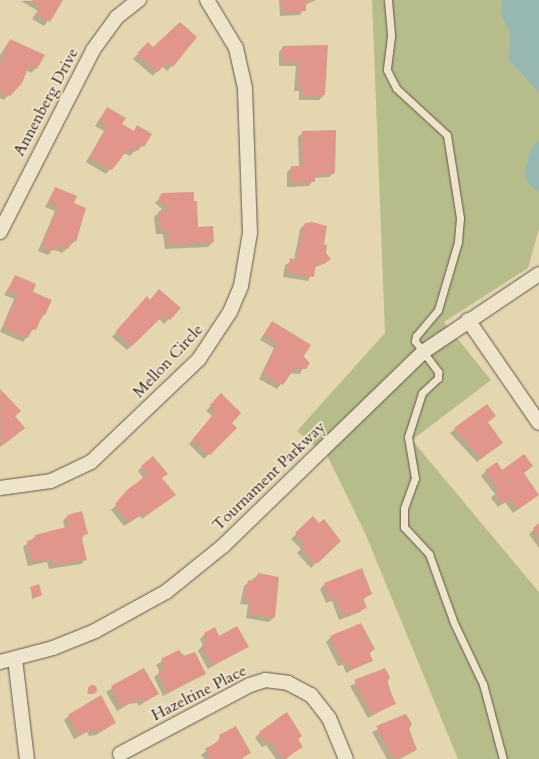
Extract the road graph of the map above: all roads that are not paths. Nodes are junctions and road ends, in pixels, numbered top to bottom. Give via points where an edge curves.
1 (139, 0) edge
2 (207, 0) edge
3 (388, 0) edge
4 (0, 232) edge
5 (539, 274) edge
6 (468, 320) junction
7 (424, 352) junction
8 (539, 423) edge
9 (0, 488) edge
10 (15, 659) junction
11 (0, 662) edge
12 (120, 754) dead end
13 (27, 759) edge
14 (346, 759) edge
15 (503, 759) edge

1 - 4 street, Annenberg Drive via 118,17 93,50
2 - 9 street, Mellon Circle via 236,48 244,88 250,233 241,286 230,312 199,359 92,462 51,481
3 - 7 lane via 391,36 387,70 396,88 446,135 459,198 458,242 441,303 416,336
5 - 6 street, Tournament Parkway
6 - 7 street, Tournament Parkway
6 - 8 street
7 - 10 street, Tournament Parkway via 196,570 132,613 95,632
7 - 15 lane via 438,372 438,378 422,393 408,437 415,478 404,508 404,527 429,554 454,622 481,679
10 - 11 street, Tournament Parkway
10 - 13 street
12 - 14 street, Hazeltine Place via 250,685 266,680 288,683 311,695 329,718

